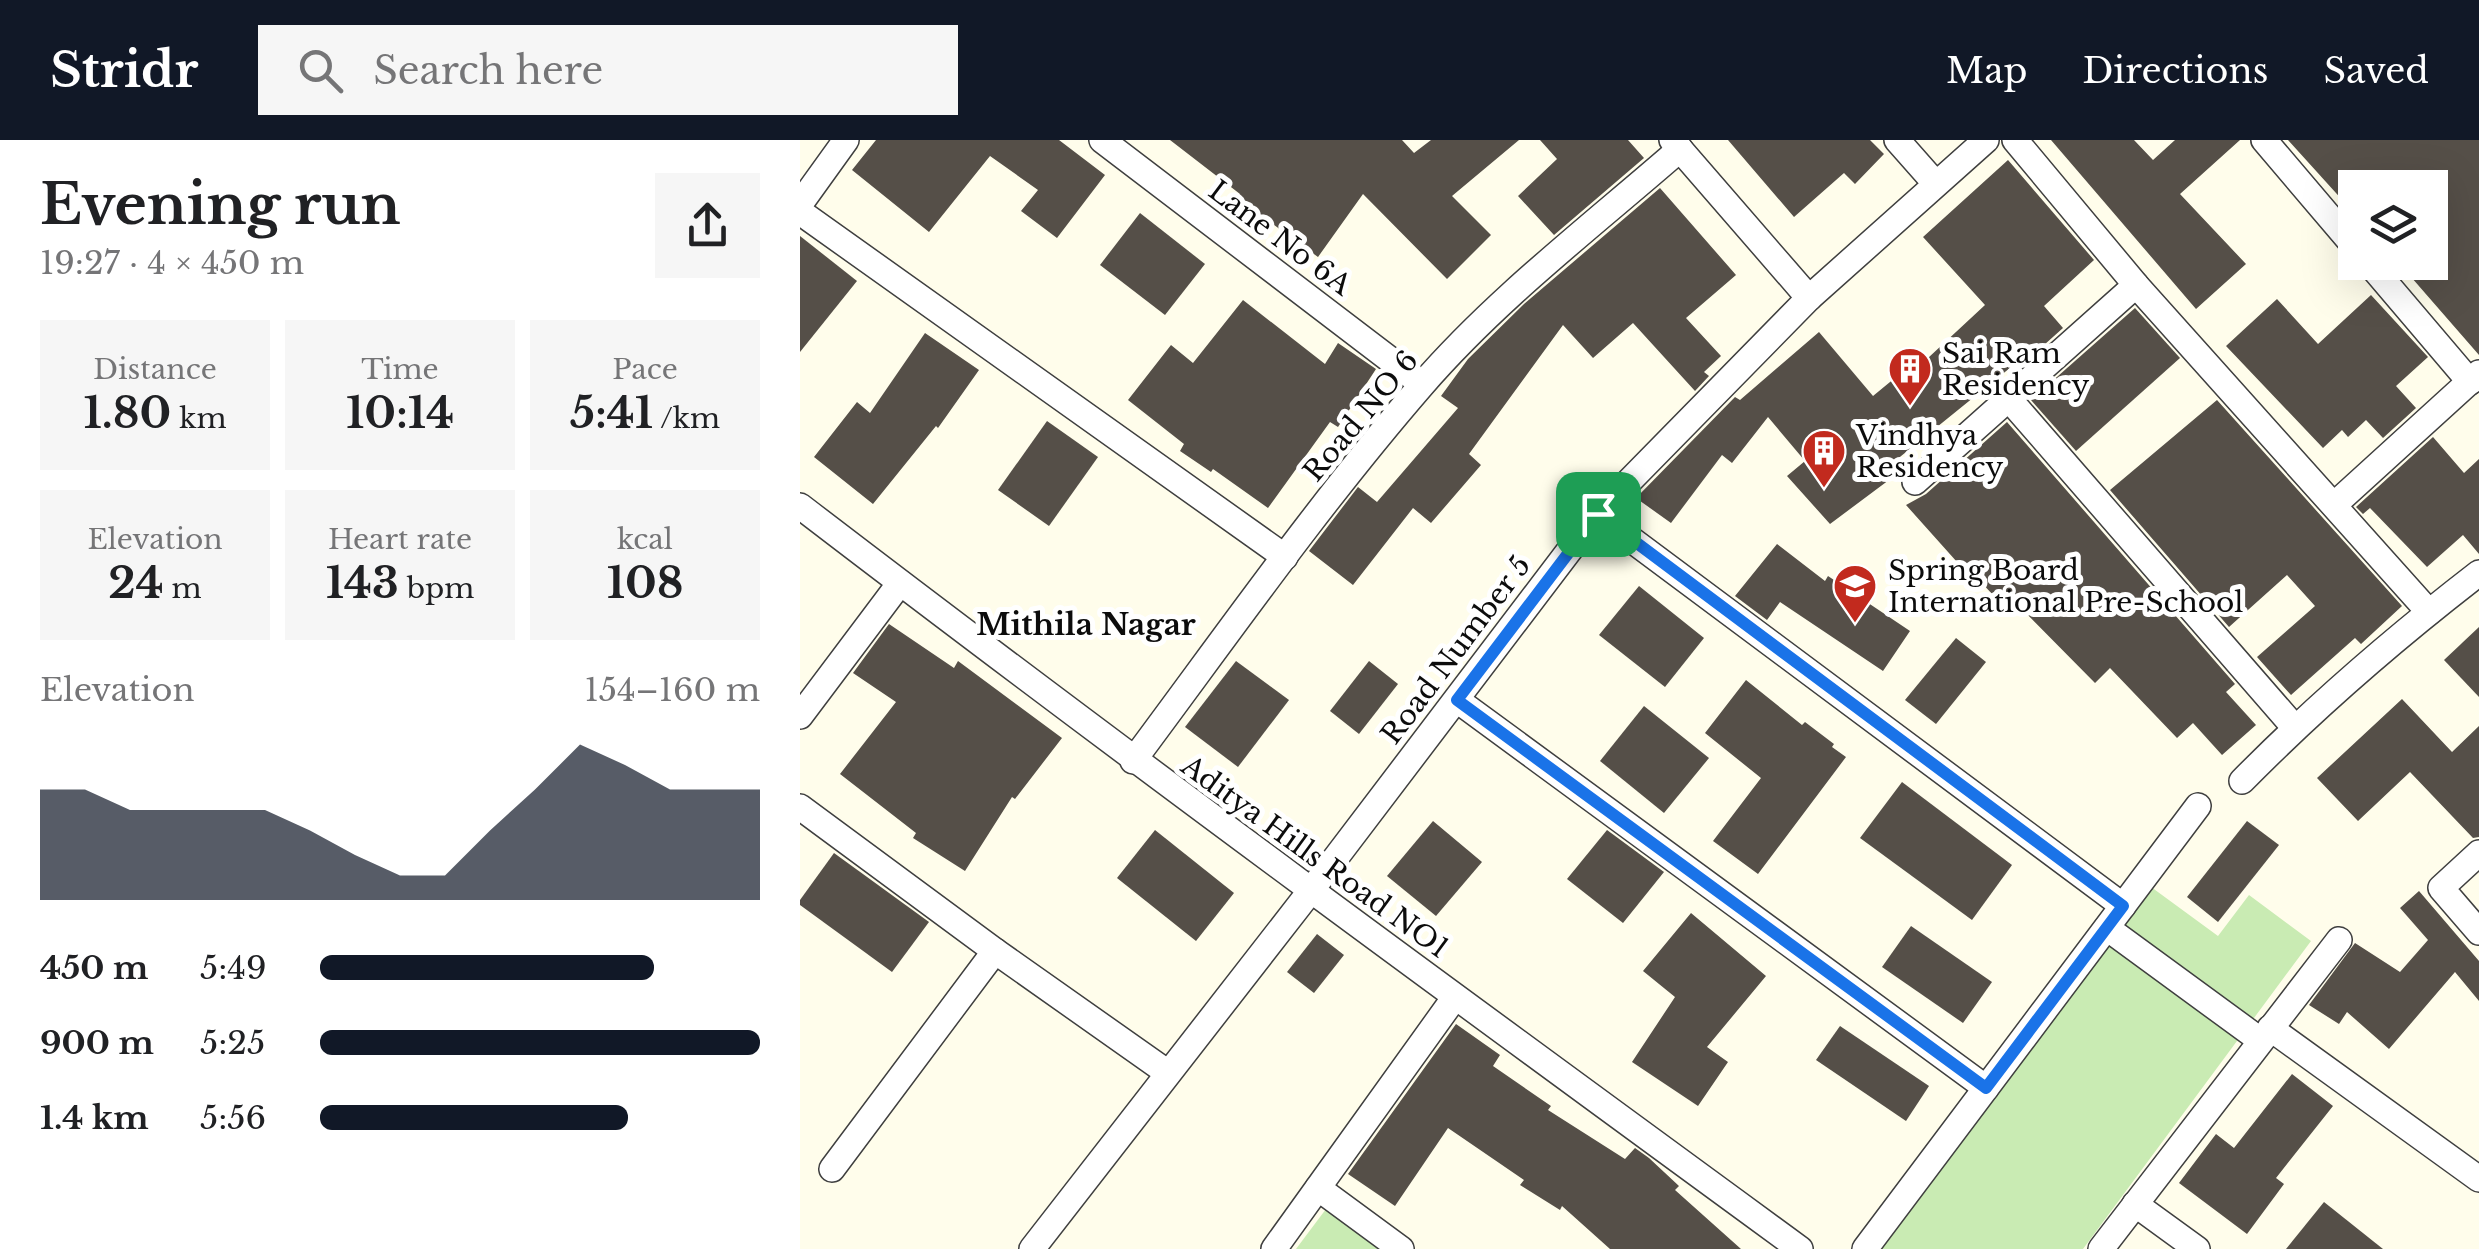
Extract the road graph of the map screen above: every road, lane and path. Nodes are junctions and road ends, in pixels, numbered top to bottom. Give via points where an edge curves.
1 (846, 140) edge
2 (1102, 140) edge
3 (1897, 140) edge
4 (1986, 140) edge
5 (2015, 140) edge
6 (2264, 140) edge
7 (1676, 144) edge
8 (1934, 183) junction
9 (800, 204) edge
10 (800, 212) edge
11 (2338, 227) edge
12 (2385, 280) edge
13 (2136, 285) junction
14 (1809, 298) junction
15 (2474, 377) edge
16 (1422, 384) junction
17 (2010, 399) junction
18 (1916, 482) dead end
19 (2334, 505) junction
20 (800, 506) edge
21 (1598, 514) junction
22 (1285, 557) junction
23 (2479, 573) edge
24 (900, 582) junction
25 (2429, 612) junction
26 (1457, 700) junction
27 (800, 716) edge
28 (2295, 728) junction
29 (1132, 760) junction
30 (2242, 780) dead end
31 (2198, 806) dead end
32 (800, 807) edge
33 (2479, 852) edge
34 (1312, 889) junction
35 (2123, 906) junction
36 (2107, 928) junction
37 (2479, 932) edge
38 (2339, 940) dead end
39 (995, 950) junction
40 (1455, 997) junction
41 (2264, 1034) junction
42 (1168, 1073) junction
43 (1986, 1088) junction
44 (832, 1169) dead end
45 (2479, 1179) edge
46 (1318, 1188) junction
47 (2135, 1204) junction
48 (1032, 1249) edge
49 (1274, 1249) edge
50 (1401, 1249) edge
51 (1800, 1249) edge
52 (1865, 1249) edge
53 (2100, 1249) edge
54 (2197, 1249) edge

1 - 9 street
2 - 16 street, Lane No 6A
3 - 8 street
4 - 8 street, Road Number 5
5 - 13 street
6 - 11 street
7 - 14 street
7 - 16 street, Road NO 6
8 - 14 street, Road Number 5
10 - 22 street
12 - 15 street
13 - 17 street
13 - 19 street
14 - 21 street, Road Number 5
15 - 19 street
16 - 22 street, Road NO 6
17 - 18 street
17 - 28 street
19 - 25 street
20 - 24 street, Aditya Hills Road NO1
21 - 26 street, Road Number 5
21 - 35 street
22 - 29 street, Road NO 6
23 - 25 street
24 - 27 street
24 - 29 street, Aditya Hills Road NO1
25 - 28 street
26 - 34 street, Road Number 5
26 - 43 street
28 - 30 street
29 - 34 street, Aditya Hills Road NO1
31 - 35 street
32 - 39 street
33 - 37 street via 2441,888
34 - 40 street, Aditya Hills Road NO1
34 - 42 street, Road Number 5
35 - 36 street
36 - 41 street
36 - 43 street
38 - 41 street
39 - 42 street
39 - 44 street
40 - 46 street
40 - 51 street, Aditya Hills Road NO1
41 - 45 street
41 - 47 street
42 - 48 street, Road Number 5
43 - 52 street
46 - 49 street
46 - 50 street
47 - 53 street
47 - 54 street

